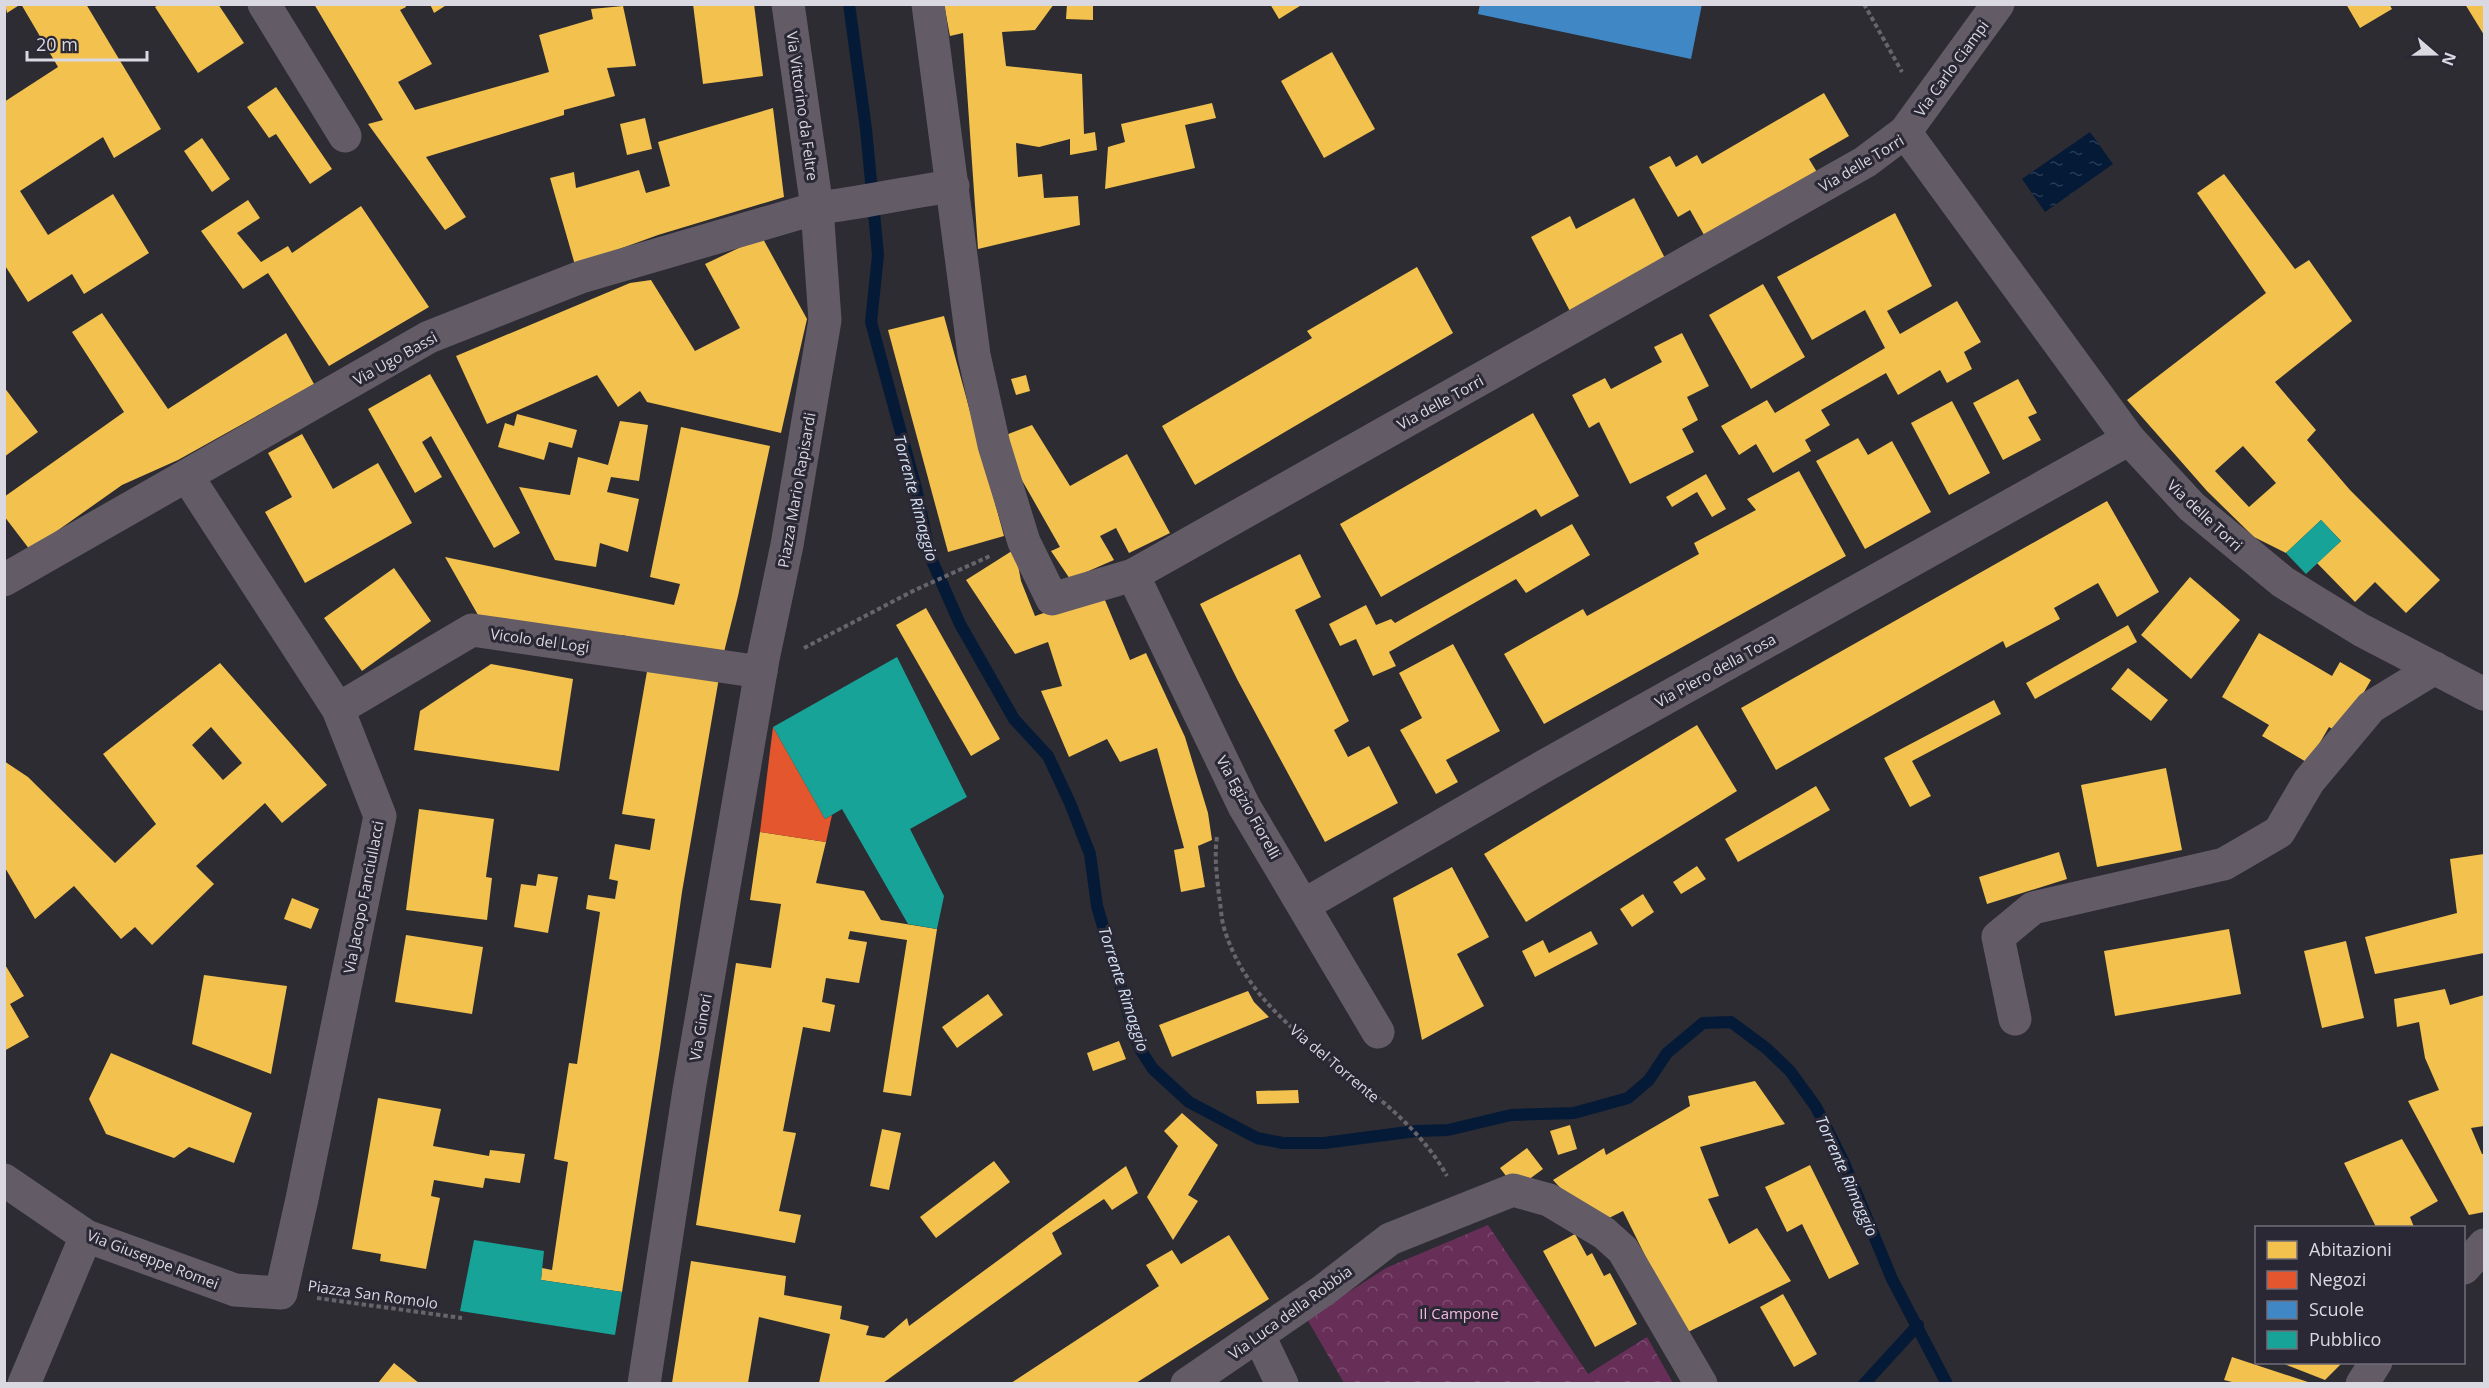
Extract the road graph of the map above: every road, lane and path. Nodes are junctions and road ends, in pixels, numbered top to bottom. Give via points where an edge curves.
1 (264, 4) edge
2 (788, 4) edge
3 (928, 4) edge
4 (1864, 4) edge
5 (1998, 4) edge
6 (1914, 120) junction
7 (345, 136) dead end
8 (937, 188) junction
9 (817, 208) junction
10 (825, 320) joint
11 (2129, 439) junction
12 (187, 476) junction
13 (965, 566) dead end
14 (1133, 575) junction
15 (6, 577) edge
16 (762, 666) junction
17 (2435, 668) junction
18 (2484, 694) edge
19 (338, 709) junction
20 (1244, 806) junction
21 (1304, 905) junction
22 (2015, 1019) dead end
23 (1378, 1032) dead end
24 (1434, 1154) dead end
25 (4, 1180) edge
26 (86, 1236) junction
27 (2484, 1245) edge
28 (2465, 1266) edge
29 (281, 1293) junction
30 (462, 1318) dead end
31 (1259, 1336) junction
32 (2375, 1364) edge
33 (24, 1383) edge
34 (644, 1383) edge
35 (1187, 1383) edge
36 (1282, 1383) edge
37 (1701, 1383) edge
38 (2362, 1383) edge

1 - 7 street
2 - 9 street, Via Vittorino da Feltre
3 - 8 street
4 - 6 path
5 - 6 street, Via Carlo Ciampi
6 - 11 street, Via delle Torri
6 - 14 street, Via delle Torri via 1865,162
8 - 9 street
8 - 14 street, Via delle Torri via 994,445 1024,542 1052,599
9 - 10 street, Via Vittorino da Feltre
9 - 12 street, Via Ugo Bassi via 581,277 429,337
10 - 16 street, Piazza Mario Rapisardi
11 - 17 street, Via delle Torri via 2192,507 2283,582 2361,630
11 - 21 street, Via Piero della Tosa via 1556,759
12 - 15 street, Via Ugo Bassi
12 - 19 street, Via Jacopo Fanciullacci
13 - 16 path
14 - 20 street, Via Egizio Fiorelli
16 - 19 street, Vicolo del Logi via 471,630
16 - 34 street, Via Ginori via 688,1090
17 - 18 street, Via delle Torri
17 - 22 street via 2371,707 2309,781 2279,832 2224,864 2033,908 1998,937
19 - 29 street, Via Jacopo Fanciullacci via 380,816
20 - 21 street, Via Egizio Fiorelli
20 - 24 path, Via del Torrente via 1219,823 1215,856 1223,925 1232,951 1255,989 1299,1036 1393,1111
21 - 23 street, Via Egizio Fiorelli
25 - 26 street, Via Giuseppe Romei
26 - 29 street, Via Giuseppe Romei via 235,1290
26 - 33 street
27 - 28 street
29 - 30 path, Piazza San Romolo
31 - 35 street, Via Luca della Robbia
31 - 36 street
31 - 37 street, Via Luca della Robbia via 1390,1239 1513,1190 1549,1200 1604,1233 1623,1250
32 - 38 street

